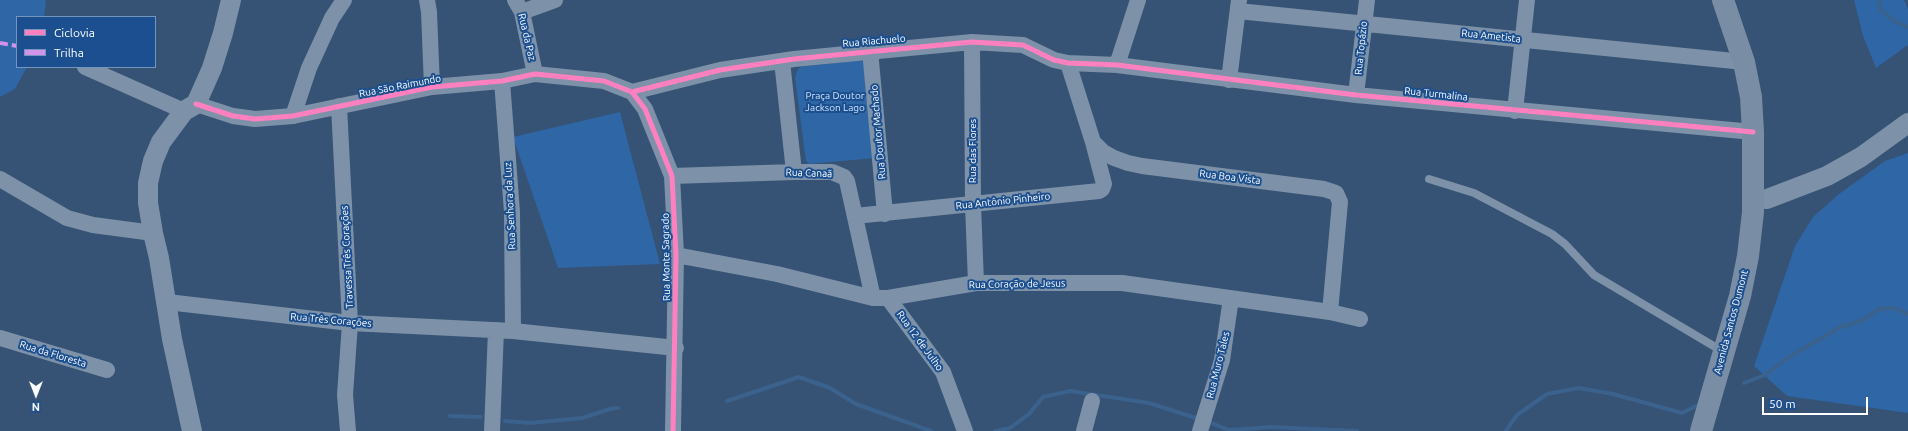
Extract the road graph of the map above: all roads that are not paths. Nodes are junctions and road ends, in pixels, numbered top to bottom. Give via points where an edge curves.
1 (231, 0) edge
2 (344, 0) edge
3 (427, 0) edge
4 (555, 0) edge
5 (1138, 0) edge
6 (1366, 0) edge
7 (1527, 0) edge
8 (1723, 0) edge
9 (1738, 0) edge
10 (1239, 5) edge
11 (518, 6) edge
12 (1364, 24) junction
13 (1523, 40) junction
14 (972, 42) junction
15 (870, 50) junction
16 (782, 61) junction
17 (1744, 62) junction
18 (1068, 63) junction
19 (1117, 65) junction
20 (88, 68) edge
21 (535, 74) junction
22 (1229, 80) junction
23 (502, 81) junction
24 (432, 87) junction
25 (632, 92) junction
26 (1356, 95) junction
27 (339, 106) junction
28 (190, 107) junction
29 (1766, 110) junction
30 (1515, 111) junction
31 (293, 116) junction
32 (1908, 123) edge
33 (1753, 132) junction
34 (1093, 142) junction
35 (794, 172) junction
36 (672, 176) junction
37 (0, 179) edge
38 (1428, 179) dead end
39 (1767, 199) junction
40 (973, 205) junction
41 (885, 214) junction
42 (855, 216) junction
43 (153, 233) junction
44 (676, 255) junction
45 (976, 283) junction
46 (881, 298) junction
47 (1231, 298) junction
48 (167, 302) junction
49 (1330, 312) junction
50 (1360, 319) dead end
51 (350, 323) junction
52 (496, 330) junction
53 (513, 331) junction
54 (0, 338) edge
55 (676, 348) junction
56 (1724, 352) junction
57 (107, 370) dead end
58 (1092, 401) dead end
59 (1200, 430) edge
60 (192, 431) edge
61 (348, 431) edge
62 (492, 431) edge
63 (673, 431) edge
64 (965, 431) edge
65 (1084, 431) edge
66 (1701, 431) edge
67 (1716, 431) edge

1 - 28 street via 212,68
2 - 31 street via 332,18 309,68
3 - 24 street via 430,12
4 - 11 street
5 - 19 street
6 - 12 street, Rua Topázio
7 - 13 street
8 - 17 main road, Avenida Santos Dumont
9 - 29 main road, Avenida Santos Dumont via 1759,67
10 - 12 street, Rua Ametista
10 - 22 street
11 - 21 street, Rua da Paz
12 - 13 street, Rua Ametista
12 - 26 street, Rua Topázio
13 - 17 street, Rua Ametista
13 - 30 street
14 - 15 street, Rua Riachuelo
14 - 18 street, Rua Riachuelo via 1023,45 1054,60
14 - 40 street, Rua das Flores
15 - 16 street, Rua Riachuelo
15 - 41 street, Rua Doutor Machado
16 - 25 street, Rua Riachuelo via 720,70
16 - 35 street
17 - 29 main road via 1751,69
17 - 33 main road, Avenida Santos Dumont via 1751,97
18 - 19 street, Rua Riachuelo
18 - 34 street
19 - 22 street, Rua Turmalina
20 - 28 street, Rua São Raimundo
21 - 23 street, Rua São Raimundo
21 - 25 street, Rua São Raimundo via 604,82
22 - 26 street, Rua Turmalina
23 - 24 street, Rua São Raimundo
23 - 53 street, Rua Senhora da Luz via 512,212
24 - 27 street, Rua São Raimundo
25 - 36 street, Rua Monte Sagrado via 645,109
26 - 30 street, Rua Turmalina
27 - 31 street, Rua São Raimundo
27 - 51 street, Travessa Três Corações
28 - 31 street, Rua São Raimundo via 255,119
28 - 43 street via 161,142 153,161 148,183 148,203
29 - 39 main road, Avenida Santos Dumont
30 - 33 street, Rua Turmalina
32 - 39 street via 1867,153 1833,173
33 - 39 main road via 1758,154 1759,194
33 - 56 main road, Avenida Santos Dumont via 1752,229 1740,296
34 - 40 street, Rua Antônio Pinheiro via 1104,184 1099,191
34 - 49 street, Rua Boa Vista via 1103,152 1128,163 1324,189 1336,193 1340,202
35 - 36 street, Rua Canaã
35 - 42 street, Rua Canaã via 832,172 844,177
36 - 44 street, Rua Monte Sagrado
37 - 43 street via 67,218 92,225
38 - 56 lane via 1474,193 1552,234 1594,275
39 - 67 main road, Avenida Santos Dumont via 1762,251 1754,294
40 - 41 street, Rua Antônio Pinheiro
40 - 45 street, Rua das Flores
41 - 42 street, Rua Antônio Pinheiro
42 - 46 street, Rua Canaã
43 - 48 street
44 - 46 street, Rua Coração de Jesus via 777,274
44 - 55 street, Rua Monte Sagrado
45 - 46 street, Rua Coração de Jesus
45 - 47 street, Rua Coração de Jesus via 1122,283
46 - 64 street, Rua 12 de Julho via 943,372
47 - 49 street, Rua Coração de Jesus
47 - 59 street, Rua Muro Tales via 1222,360
48 - 51 street, Rua Três Corações
48 - 60 street via 172,339
49 - 50 street, Rua Coração de Jesus
51 - 52 street, Rua Três Corações
51 - 61 street, Travessa Três Corações via 345,395
52 - 53 street, Rua Três Corações
52 - 62 street
53 - 55 street, Rua Três Corações
54 - 57 street, Rua da Floresta
55 - 63 street, Rua Monte Sagrado
56 - 66 main road, Avenida Santos Dumont
58 - 65 street

